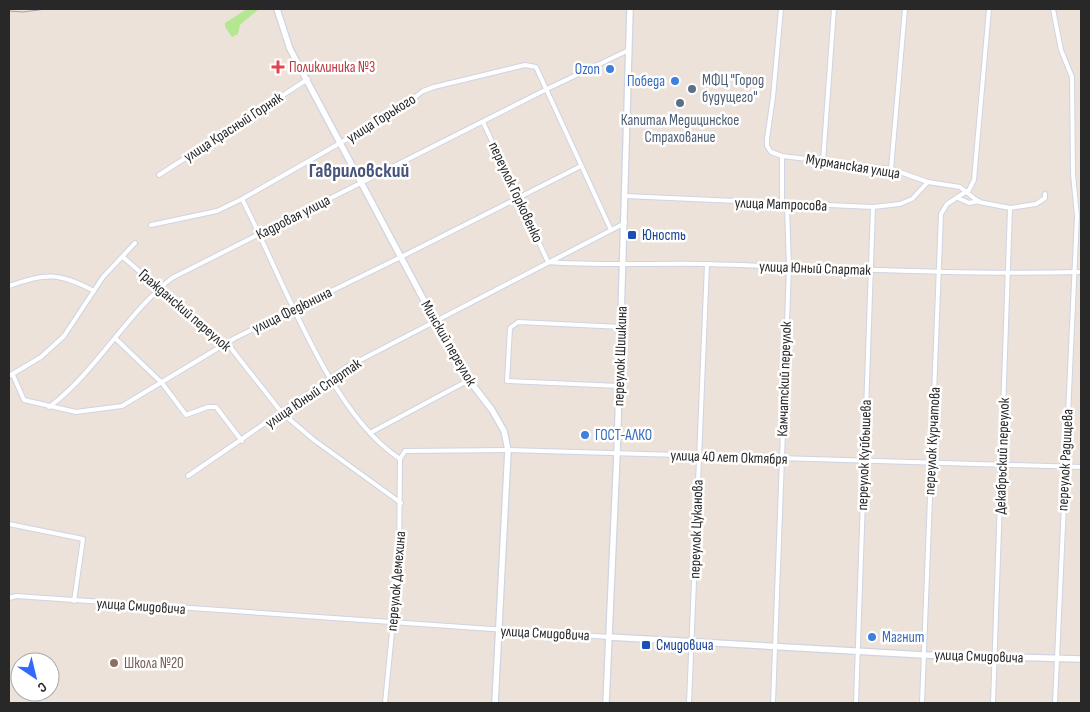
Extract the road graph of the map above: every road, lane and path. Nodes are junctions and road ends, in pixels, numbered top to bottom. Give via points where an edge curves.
1 (277, 9) edge
2 (630, 9) edge
3 (782, 9) edge
4 (834, 9) edge
5 (905, 9) edge
6 (989, 9) edge
7 (1053, 9) edge
8 (629, 50) junction
9 (308, 79) junction
10 (547, 89) junction
11 (483, 122) junction
12 (342, 142) junction
13 (782, 156) junction
14 (823, 161) junction
15 (581, 166) junction
16 (891, 169) junction
17 (159, 175) dead end
18 (363, 182) junction
19 (928, 182) junction
20 (968, 192) junction
21 (1045, 194) dead end
22 (625, 196) junction
23 (518, 197) junction
24 (958, 198) junction
25 (242, 199) junction
26 (979, 201) junction
27 (782, 205) junction
28 (787, 205) junction
29 (873, 207) junction
30 (1010, 208) junction
31 (625, 223) junction
32 (152, 225) dead end
33 (611, 230) junction
34 (260, 234) junction
35 (135, 243) dead end
36 (123, 257) junction
37 (402, 257) junction
38 (548, 262) junction
39 (623, 263) junction
40 (707, 264) junction
41 (789, 268) junction
42 (870, 269) junction
43 (940, 271) junction
44 (1008, 272) junction
45 (1075, 272) junction
46 (1081, 272) edge
47 (9, 286) edge
48 (160, 288) junction
49 (94, 291) junction
50 (294, 309) junction
51 (436, 322) junction
52 (622, 328) junction
53 (115, 338) junction
54 (227, 343) junction
55 (11, 376) edge
56 (330, 379) junction
57 (469, 380) junction
58 (162, 383) junction
59 (619, 386) junction
60 (49, 407) junction
61 (282, 412) junction
62 (370, 433) junction
63 (242, 441) junction
64 (508, 450) junction
65 (617, 454) junction
66 (699, 456) junction
67 (781, 458) junction
68 (400, 459) junction
69 (864, 460) junction
70 (931, 462) junction
71 (1001, 464) junction
72 (1064, 466) junction
73 (1081, 467) edge
74 (188, 476) dead end
75 (401, 503) junction
76 (9, 524) edge
77 (9, 598) edge
78 (74, 601) junction
79 (393, 623) junction
80 (498, 630) junction
81 (609, 637) junction
82 (692, 642) junction
83 (775, 648) junction
84 (858, 651) junction
85 (924, 655) junction
86 (994, 657) junction
87 (1056, 659) junction
88 (1081, 660) edge
89 (385, 703) edge
90 (495, 703) edge
91 (606, 703) edge
92 (689, 703) edge
93 (773, 703) edge
94 (856, 703) edge
95 (922, 703) edge
96 (993, 703) edge
97 (1055, 703) edge

1 - 9 street, Минский переулок via 290,49
2 - 8 street, переулок Шишкина
3 - 13 street, Мурманская улица via 767,139 769,150
4 - 14 street
5 - 16 street
6 - 20 street via 974,180
7 - 45 street, переулок Радищева via 1061,50 1072,77
8 - 10 street, Кадровая улица
8 - 22 street, переулок Шишкина
9 - 12 street, Минский переулок
9 - 17 street, улица Красный Горняк
10 - 11 street, Кадровая улица
10 - 12 street, улица Горького via 536,67 525,66 434,86
10 - 15 street
11 - 18 street, Кадровая улица
11 - 23 street, переулок Горковенко
12 - 18 street, Минский переулок
12 - 25 street, улица Горького
13 - 14 street, Мурманская улица
13 - 27 street
14 - 16 street, Мурманская улица
15 - 23 street, улица Федюнина
15 - 33 street
16 - 19 street, Мурманская улица
18 - 34 street, Кадровая улица
18 - 37 street, Минский переулок
19 - 20 street, Мурманская улица via 960,187
19 - 29 street, улица Матросова via 912,199
20 - 24 street, переулок Курчатова
20 - 26 street, Мурманская улица
21 - 30 street, Мурманская улица via 1045,198 1036,204
22 - 27 street, улица Матросова
22 - 31 street, переулок Шишкина
23 - 37 street, улица Федюнина
23 - 38 street, переулок Горковенко
24 - 26 street via 970,203
24 - 43 street, переулок Курчатова via 947,204 941,214
25 - 32 street, улица Горького via 217,211
25 - 34 street
26 - 30 street, Мурманская улица
27 - 28 street, улица Матросова
28 - 29 street, улица Матросова
28 - 41 street, Камчатский переулок
29 - 42 street, переулок Куйбышева
30 - 44 street, Декабрьский переулок
31 - 33 street, улица Юный Спартак
31 - 39 street, переулок Шишкина
33 - 38 street, улица Юный Спартак
34 - 48 street, Кадровая улица via 172,278
34 - 50 street
35 - 36 street
36 - 48 street, Гражданский переулок
36 - 49 street
37 - 50 street, улица Федюнина
37 - 51 street, Минский переулок
38 - 39 street, улица Юный Спартак via 582,265
38 - 51 street, улица Юный Спартак
39 - 40 street, улица Юный Спартак
39 - 52 street, переулок Шишкина
40 - 41 street, улица Юный Спартак
40 - 66 street, переулок Цуканова
41 - 42 street, улица Юный Спартак
41 - 67 street, Камчатский переулок
42 - 43 street, улица Юный Спартак
42 - 69 street, переулок Куйбышева
43 - 44 street, улица Юный Спартак
43 - 70 street, переулок Курчатова
44 - 45 street, улица Юный Спартак
44 - 71 street, Декабрьский переулок
45 - 46 street, улица Юный Спартак
45 - 72 street, переулок Радищева
47 - 49 street via 46,275 75,282
48 - 53 street, Кадровая улица
48 - 54 street, Гражданский переулок via 218,340
49 - 55 street via 64,336 41,357
50 - 54 street, улица Федюнина
50 - 56 street
51 - 56 street, улица Юный Спартак via 345,368
51 - 57 street, Минский переулок
52 - 59 street, переулок Шишкина
52 - 59 street via 518,322 510,328 507,381
53 - 58 street
53 - 60 street, Кадровая улица via 73,387
54 - 58 street, улица Федюнина
54 - 61 street, Гражданский переулок
55 - 60 street, улица Федюнина via 24,400
56 - 61 street, улица Юный Спартак
56 - 62 street
57 - 62 street
57 - 64 street, Минский переулок via 500,424
58 - 60 street, улица Федюнина via 122,406 76,412
58 - 63 street via 186,416 216,407
59 - 65 street, переулок Шишкина
61 - 63 street, улица Юный Спартак
61 - 75 street, Гражданский переулок via 314,440
62 - 68 street via 385,450
63 - 74 street, улица Юный Спартак
64 - 65 street, улица 40 лет Октября
64 - 68 street, улица 40 лет Октября via 405,451
64 - 80 street, Минский переулок
65 - 66 street, улица 40 лет Октября
65 - 81 street, переулок Шишкина
66 - 67 street, улица 40 лет Октября
66 - 82 street, переулок Цуканова
67 - 69 street, улица 40 лет Октября
67 - 83 street, Камчатский переулок
68 - 75 street, переулок Демехина
69 - 70 street, улица 40 лет Октября
69 - 84 street, переулок Куйбышева
70 - 71 street, улица 40 лет Октября
70 - 85 street, переулок Курчатова
71 - 72 street, улица 40 лет Октября
71 - 86 street, Декабрьский переулок
72 - 73 street, улица 40 лет Октября
72 - 87 street, переулок Радищева
75 - 79 street, переулок Демехина
76 - 78 street via 83,540
77 - 78 street, улица Смидовича
78 - 79 street, улица Смидовича
79 - 80 street, улица Смидовича
79 - 89 street, переулок Демехина
80 - 81 street, улица Смидовича
80 - 90 street, Минский переулок
81 - 82 street, улица Смидовича
81 - 91 street, переулок Шишкина
82 - 83 street, улица Смидовича
82 - 92 street, переулок Цуканова
83 - 84 street, улица Смидовича
83 - 93 street, Камчатский переулок
84 - 85 street, улица Смидовича
84 - 94 street, переулок Куйбышева
85 - 86 street, улица Смидовича
85 - 95 street, переулок Курчатова
86 - 87 street, улица Смидовича
86 - 96 street, Декабрьский переулок
87 - 88 street, улица Смидовича
87 - 97 street, переулок Радищева

